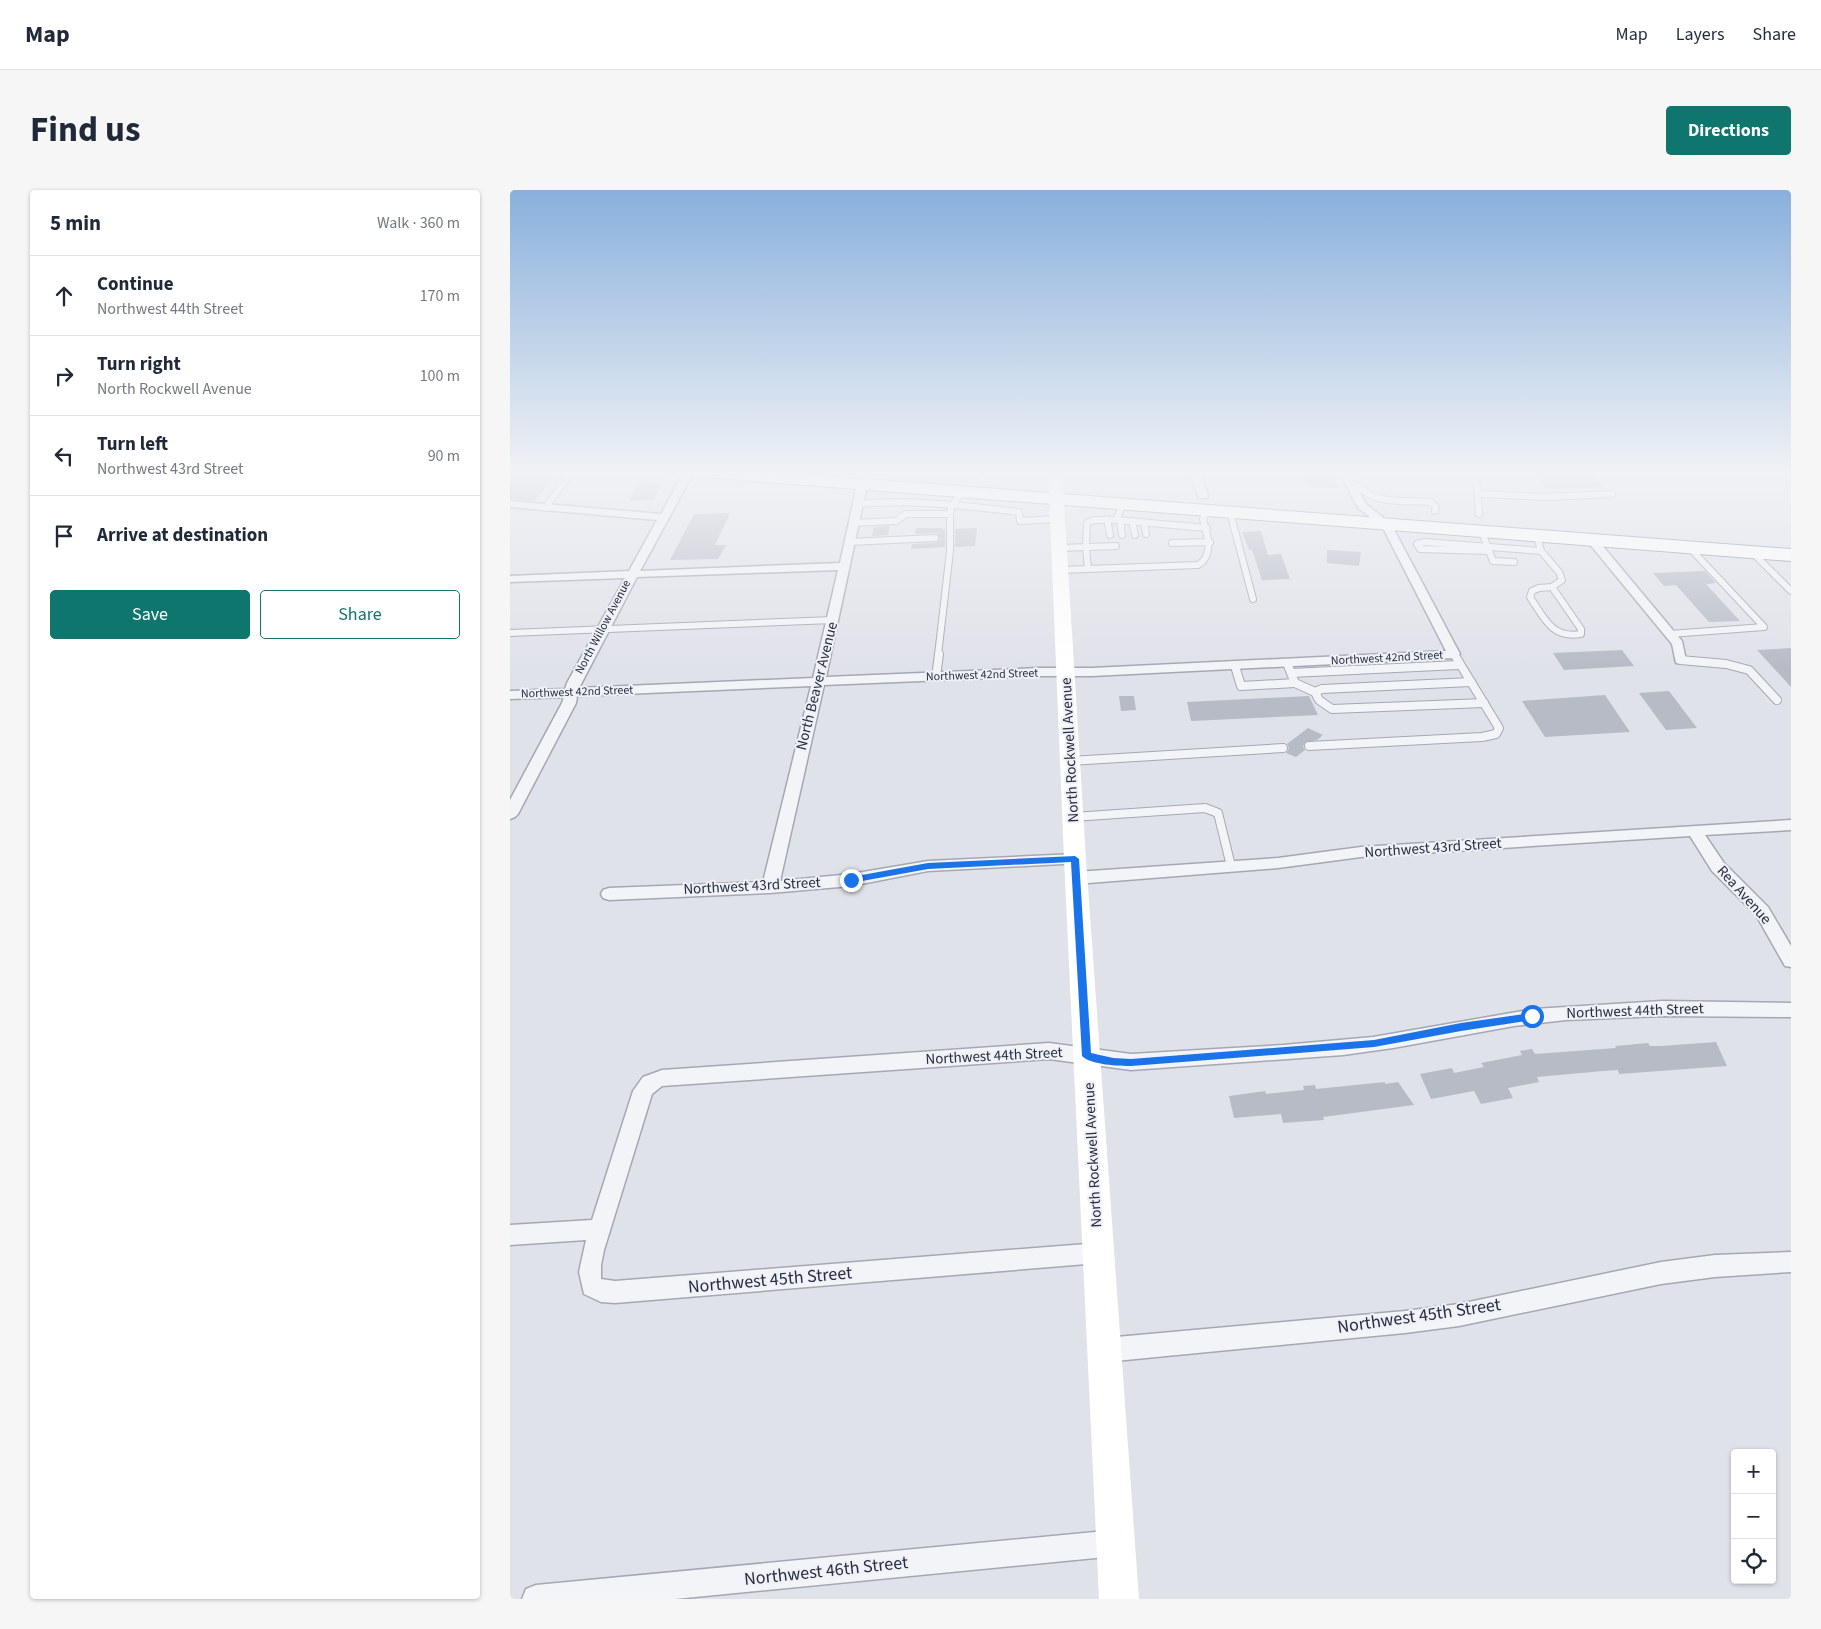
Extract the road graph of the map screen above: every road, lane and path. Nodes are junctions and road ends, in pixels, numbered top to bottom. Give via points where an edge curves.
1 (652, 536) edge
2 (851, 536) edge
3 (950, 536) edge
4 (1059, 536) edge
5 (1087, 536) edge
6 (1191, 536) edge
7 (1196, 536) edge
8 (1209, 536) edge
9 (1237, 536) edge
10 (1392, 536) edge
11 (1445, 536) edge
12 (1746, 536) edge
13 (935, 538) dead end
14 (1183, 538) joint
15 (1592, 540) junction
16 (850, 542) junction
17 (1210, 542) junction
18 (1172, 543) dead end
19 (1539, 543) junction
20 (1487, 544) junction
21 (1113, 545) dead end
22 (1086, 547) junction
23 (1689, 547) junction
24 (1752, 552) junction
25 (1791, 555) edge
26 (1060, 559) junction
27 (1514, 562) dead end
28 (845, 566) junction
29 (1088, 569) junction
30 (631, 574) junction
31 (510, 579) edge
32 (1552, 587) junction
33 (1791, 591) edge
34 (1254, 599) dead end
35 (833, 620) junction
36 (603, 629) junction
37 (510, 634) edge
38 (1670, 634) junction
39 (1456, 660) junction
40 (1680, 660) joint
41 (1235, 666) junction
42 (1289, 668) junction
43 (1066, 672) junction
44 (936, 677) junction
45 (818, 682) junction
46 (1471, 682) junction
47 (1295, 683) junction
48 (1305, 688) joint
49 (1314, 692) junction
50 (571, 693) junction
51 (510, 695) edge
52 (1777, 700) dead end
53 (1484, 703) junction
54 (1309, 746) dead end
55 (1283, 748) dead end
56 (1070, 761) junction
57 (510, 814) edge
58 (1073, 817) junction
59 (1791, 825) edge
60 (1694, 832) junction
61 (1231, 866) junction
62 (1076, 868) junction
63 (770, 887) junction
64 (609, 894) dead end
65 (1791, 961) edge
66 (1791, 1010) edge
67 (1087, 1056) junction
68 (600, 1229) junction
69 (510, 1235) edge
70 (1099, 1252) junction
71 (1791, 1262) edge
72 (1105, 1350) junction
73 (1116, 1543) junction
74 (536, 1599) edge
75 (1119, 1599) edge

1 - 30 street, North Willow Avenue
2 - 16 street, North Beaver Avenue
3 - 44 lane
4 - 26 main road, North Rockwell Avenue
5 - 22 lane
6 - 14 lane
7 - 17 lane
8 - 17 lane
9 - 34 lane
10 - 39 street
11 - 20 highway
12 - 24 highway
13 - 16 lane
14 - 18 lane
15 - 19 highway
15 - 23 highway
15 - 38 street
16 - 28 street, North Beaver Avenue
17 - 29 lane via 1203,562 1198,565
19 - 20 highway
19 - 32 lane via 1562,580
20 - 20 lane via 1425,542 1417,544 1420,548
20 - 27 lane via 1493,561
21 - 22 lane
22 - 26 lane
22 - 29 lane
23 - 24 highway
23 - 38 lane via 1764,627
24 - 25 highway
24 - 33 lane
26 - 29 lane
26 - 43 main road, North Rockwell Avenue
28 - 30 street
28 - 35 street, North Beaver Avenue
30 - 31 street
30 - 36 street, North Willow Avenue
32 - 32 lane via 1581,629 1581,634 1554,632 1530,597 1532,591
35 - 36 lane
35 - 45 street, North Beaver Avenue
36 - 37 lane
36 - 50 street, North Willow Avenue via 573,682
38 - 40 street via 1678,644
39 - 42 street, Northwest 42nd Street
39 - 46 lane
40 - 52 lane via 1726,664 1750,670
41 - 42 street, Northwest 42nd Street
41 - 43 street, Northwest 42nd Street
41 - 47 lane via 1241,686
42 - 47 lane
43 - 44 street, Northwest 42nd Street
43 - 56 main road, North Rockwell Avenue
44 - 45 street, Northwest 42nd Street
45 - 50 street, Northwest 42nd Street
45 - 63 street, North Beaver Avenue
46 - 49 lane
46 - 53 lane
47 - 48 lane
48 - 49 lane
49 - 53 lane via 1332,709
50 - 51 street, Northwest 42nd Street
50 - 57 street, North Willow Avenue via 569,703
53 - 54 lane via 1499,728 1496,734 1482,738
55 - 56 lane
56 - 58 main road, North Rockwell Avenue
58 - 61 lane via 1214,810 1218,813
58 - 62 main road, North Rockwell Avenue
59 - 60 street, Northwest 43rd Street
60 - 61 street, Northwest 43rd Street via 1362,852
60 - 65 street, Rea Avenue via 1718,867 1762,911
61 - 62 street, Northwest 43rd Street
62 - 63 street, Northwest 43rd Street via 928,866 851,880
62 - 67 main road, North Rockwell Avenue
63 - 64 street, Northwest 43rd Street
66 - 67 street, Northwest 44th Street via 1685,1008 1586,1011 1532,1016 1341,1047 1131,1062
67 - 68 street, Northwest 44th Street via 1049,1051 656,1079 648,1084 639,1102
67 - 70 main road, North Rockwell Avenue
68 - 69 street
68 - 70 street, Northwest 45th Street via 588,1277 592,1286 601,1291 615,1292
70 - 72 main road, North Rockwell Avenue
71 - 72 street, Northwest 45th Street via 1661,1273 1459,1315 1414,1321
72 - 73 main road, North Rockwell Avenue
73 - 74 street, Northwest 46th Street
73 - 75 main road, North Rockwell Avenue

